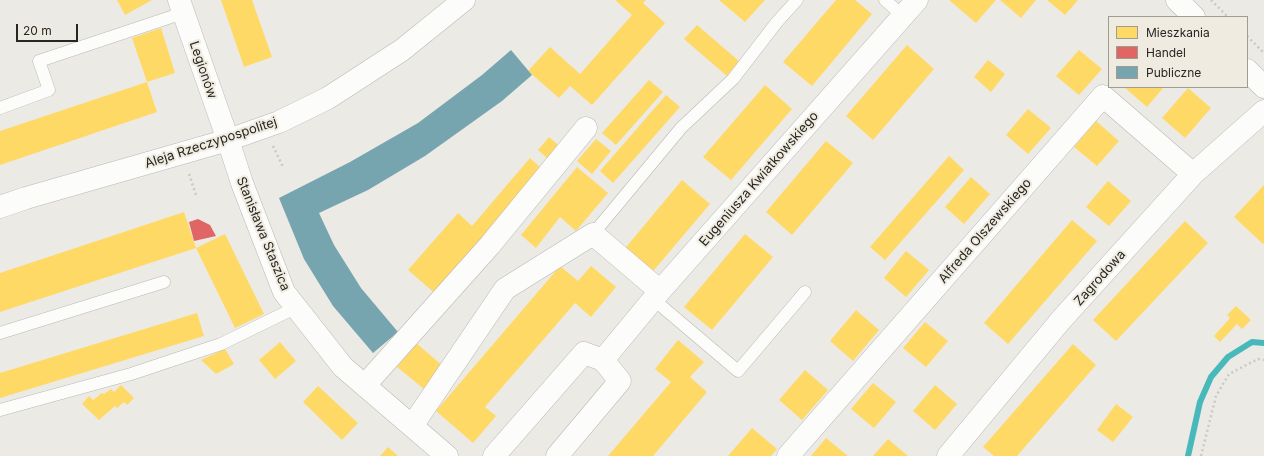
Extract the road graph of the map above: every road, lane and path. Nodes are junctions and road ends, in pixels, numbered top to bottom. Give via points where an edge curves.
1 (464, 0) edge
2 (797, 0) edge
3 (885, 0) edge
4 (1177, 0) edge
5 (1211, 0) edge
6 (181, 6) edge
7 (910, 8) edge
8 (1193, 16) edge
9 (1227, 16) edge
10 (1248, 37) edge
11 (1264, 53) edge
12 (1248, 71) edge
13 (1264, 87) edge
14 (0, 108) edge
15 (1264, 111) edge
16 (586, 128) dead end
17 (228, 140) junction
18 (1193, 174) junction
19 (0, 207) edge
20 (592, 234) junction
21 (164, 282) dead end
22 (804, 292) dead end
23 (657, 295) junction
24 (297, 307) junction
25 (0, 333) edge
26 (603, 360) junction
27 (1264, 360) edge
28 (365, 385) junction
29 (0, 410) edge
30 (412, 426) junction
31 (447, 456) edge
32 (494, 456) edge
33 (557, 456) edge
34 (788, 456) edge
35 (948, 456) edge
36 (1201, 456) edge

1 - 17 street, Aleja Rzeczypospolitej via 402,50 328,98 279,122
2 - 20 lane via 776,22 733,79 681,128
3 - 7 lane
4 - 8 street
5 - 9 path
6 - 14 lane via 39,61 49,90
6 - 17 street, Legionów
7 - 23 street, Eugeniusza Kwiatkowskiego
10 - 11 path
12 - 13 street
15 - 18 street, Zagrodowa
16 - 28 street via 490,245
17 - 19 street, Aleja Rzeczypospolitej
17 - 24 street, Stanisława Staszica via 284,292
18 - 34 street, Alfreda Olszewskiego via 1103,96
18 - 35 street, Zagrodowa via 1061,320
20 - 23 street
20 - 30 street via 505,289
21 - 25 lane
22 - 23 lane via 738,370
23 - 26 street, Eugeniusza Kwiatkowskiego
24 - 28 street, Stanisława Staszica via 343,367
24 - 29 lane via 221,344 131,374
26 - 32 street via 584,352
26 - 33 street via 620,382
27 - 36 path via 1258,359 1229,374 1216,396
28 - 30 street, Stanisława Staszica
30 - 31 street, Stanisława Staszica

